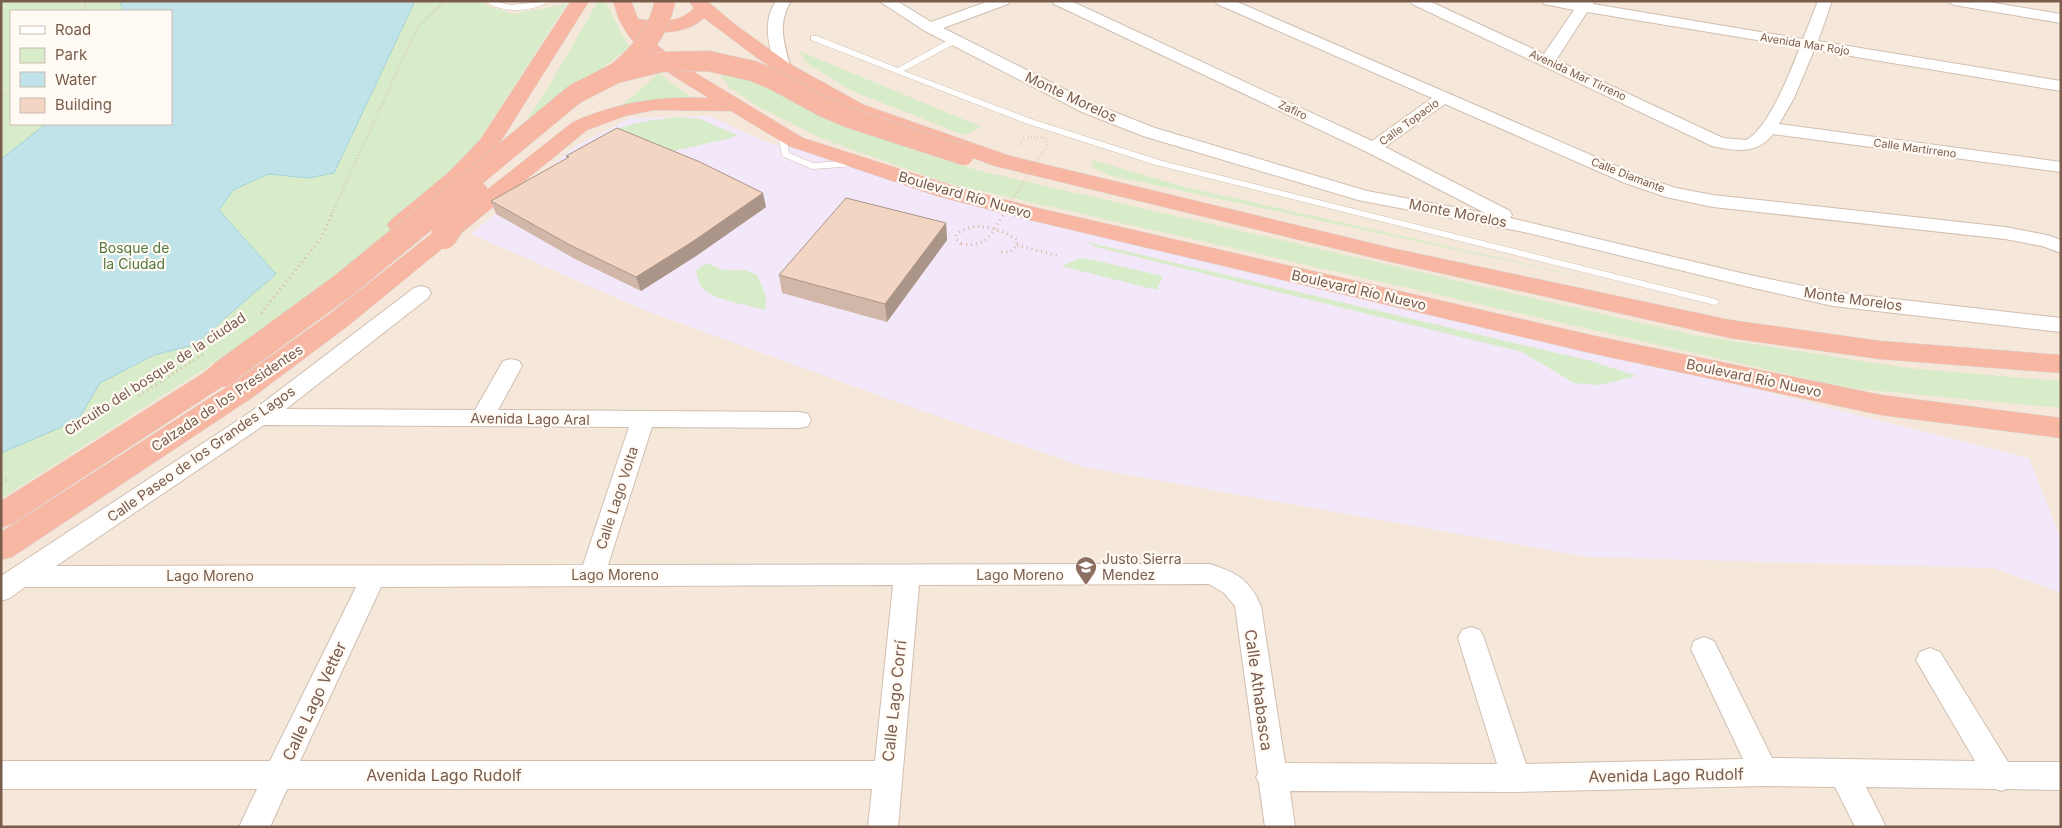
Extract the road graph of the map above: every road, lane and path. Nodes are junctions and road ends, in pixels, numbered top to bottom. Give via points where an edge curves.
1 (446, 1) edge
2 (488, 1) edge
3 (547, 1) edge
4 (580, 1) edge
5 (622, 1) edge
6 (665, 1) edge
7 (784, 1) edge
8 (886, 1) edge
9 (1003, 1) edge
10 (1059, 1) edge
11 (1222, 1) edge
12 (1417, 1) edge
13 (1549, 1) edge
14 (1825, 1) edge
15 (1954, 1) edge
16 (1585, 4) edge
17 (700, 5) edge
18 (2061, 19) edge
19 (630, 23) junction
20 (930, 28) junction
21 (814, 38) dead end
22 (956, 40) junction
23 (1810, 44) junction
24 (1547, 61) junction
25 (783, 68) junction
26 (898, 71) junction
27 (2060, 87) edge
28 (1444, 97) junction
29 (733, 105) junction
30 (1770, 128) junction
31 (1373, 148) junction
32 (1024, 149) dead end
33 (1038, 153) dead end
34 (1046, 155) dead end
35 (1003, 161) junction
36 (2061, 167) edge
37 (1524, 226) junction
38 (444, 236) junction
39 (1017, 246) junction
40 (2061, 247) edge
41 (997, 252) dead end
42 (1058, 256) dead end
43 (421, 293) dead end
44 (1715, 302) dead end
45 (260, 313) dead end
46 (2061, 325) edge
47 (214, 363) junction
48 (2061, 364) edge
49 (510, 366) dead end
50 (133, 401) dead end
51 (260, 417) junction
52 (482, 418) junction
53 (643, 420) junction
54 (800, 420) dead end
55 (2061, 428) edge
56 (10, 479) dead end
57 (1, 482) edge
58 (1, 516) edge
59 (1, 548) edge
60 (1210, 574) joint
61 (374, 575) junction
62 (592, 575) junction
63 (907, 576) junction
64 (11, 583) edge
65 (1471, 638) dead end
66 (1704, 649) dead end
67 (1930, 660) dead end
68 (1764, 772) junction
69 (1843, 773) junction
70 (1, 775) edge
71 (279, 775) junction
72 (887, 775) junction
73 (2061, 776) edge
74 (1272, 777) junction
75 (2000, 777) junction
76 (1516, 778) junction
77 (254, 827) edge
78 (883, 827) edge
79 (1280, 827) edge
80 (1871, 827) edge

1 - 45 path, Circuito del bosque de la ciudad via 418,26 320,240
2 - 3 lane via 516,7
4 - 47 highway via 488,144 461,174 302,303
5 - 19 highway
6 - 38 highway, bridge via 659,23 649,41 628,64 472,198 458,212
7 - 25 street via 776,15 774,35
8 - 20 street, Monte Morelos
9 - 20 street
10 - 31 street, Zafiro
11 - 28 street, Calle Diamante
12 - 24 street, Avenida Mar Tirreno
13 - 16 street, Avenida Mar Rojo
14 - 23 street
15 - 18 street
16 - 23 street, Avenida Mar Rojo
16 - 24 street
17 - 19 highway via 697,16 684,24 650,27
17 - 25 highway
19 - 29 highway, Boulevard Río Nuevo via 651,50
20 - 22 street, Monte Morelos
21 - 26 lane
22 - 26 lane
22 - 37 street, Monte Morelos via 1088,108 1149,132 1364,196
23 - 27 street, Avenida Mar Rojo
23 - 30 street
24 - 30 street, Avenida Mar Tirreno via 1718,142 1739,146 1755,143
25 - 35 highway via 857,109
26 - 44 lane via 1028,121 1159,163
28 - 31 street, Calle Topacio
28 - 40 street, Calle Diamante via 1631,179 1672,193 1713,201 2013,234
29 - 38 highway, Calzada de los Presidentes via 658,103 604,114 580,126
29 - 55 highway, Boulevard Río Nuevo via 796,142 944,192 1026,212 1596,345 1881,405
30 - 36 street, Calle Martirreno
31 - 37 street, Zafiro
32 - 39 path, bridge via 1020,145 1026,137 1046,138 1047,147 1039,156 987,240 975,246 961,244 956,235 965,226 975,226 1005,232 1017,239
33 - 34 path
35 - 47 highway, bridge via 964,155 866,124 755,71 733,65 680,61 629,69 590,84 575,94 344,285
35 - 48 highway via 1391,254 1730,329 1880,350
37 - 46 street, Monte Morelos via 1833,299
38 - 59 highway, Calzada de los Presidentes via 340,319 243,390
39 - 41 path via 1010,252
39 - 42 path
43 - 51 street, Calle Paseo de los Grandes Lagos
47 - 50 path, Circuito del bosque de la ciudad
47 - 58 highway, Calzada de los Presidentes
49 - 52 street
51 - 52 street, Avenida Lago Aral
51 - 64 street, Calle Paseo de los Grandes Lagos
52 - 53 street, Avenida Lago Aral
53 - 54 street, Avenida Lago Aral
53 - 62 street, Calle Lago Volta
56 - 57 path
60 - 63 street, Lago Moreno
60 - 74 street, Calle Athabasca via 1236,586 1244,594 1248,606
61 - 62 street, Lago Moreno
61 - 64 street, Lago Moreno
61 - 71 street, Calle Lago Vetter
62 - 63 street, Lago Moreno
63 - 72 street, Calle Lago Corrí
65 - 76 street
66 - 68 street
67 - 75 street
68 - 69 street, Avenida Lago Rudolf
68 - 76 street, Avenida Lago Rudolf
69 - 75 street, Avenida Lago Rudolf
69 - 80 street
70 - 71 street, Avenida Lago Rudolf
71 - 72 street, Avenida Lago Rudolf
71 - 77 street, Calle Lago Vetter
72 - 78 street, Calle Lago Corrí
73 - 75 street, Avenida Lago Rudolf
74 - 76 street, Avenida Lago Rudolf
74 - 79 street, Calle Athabasca

